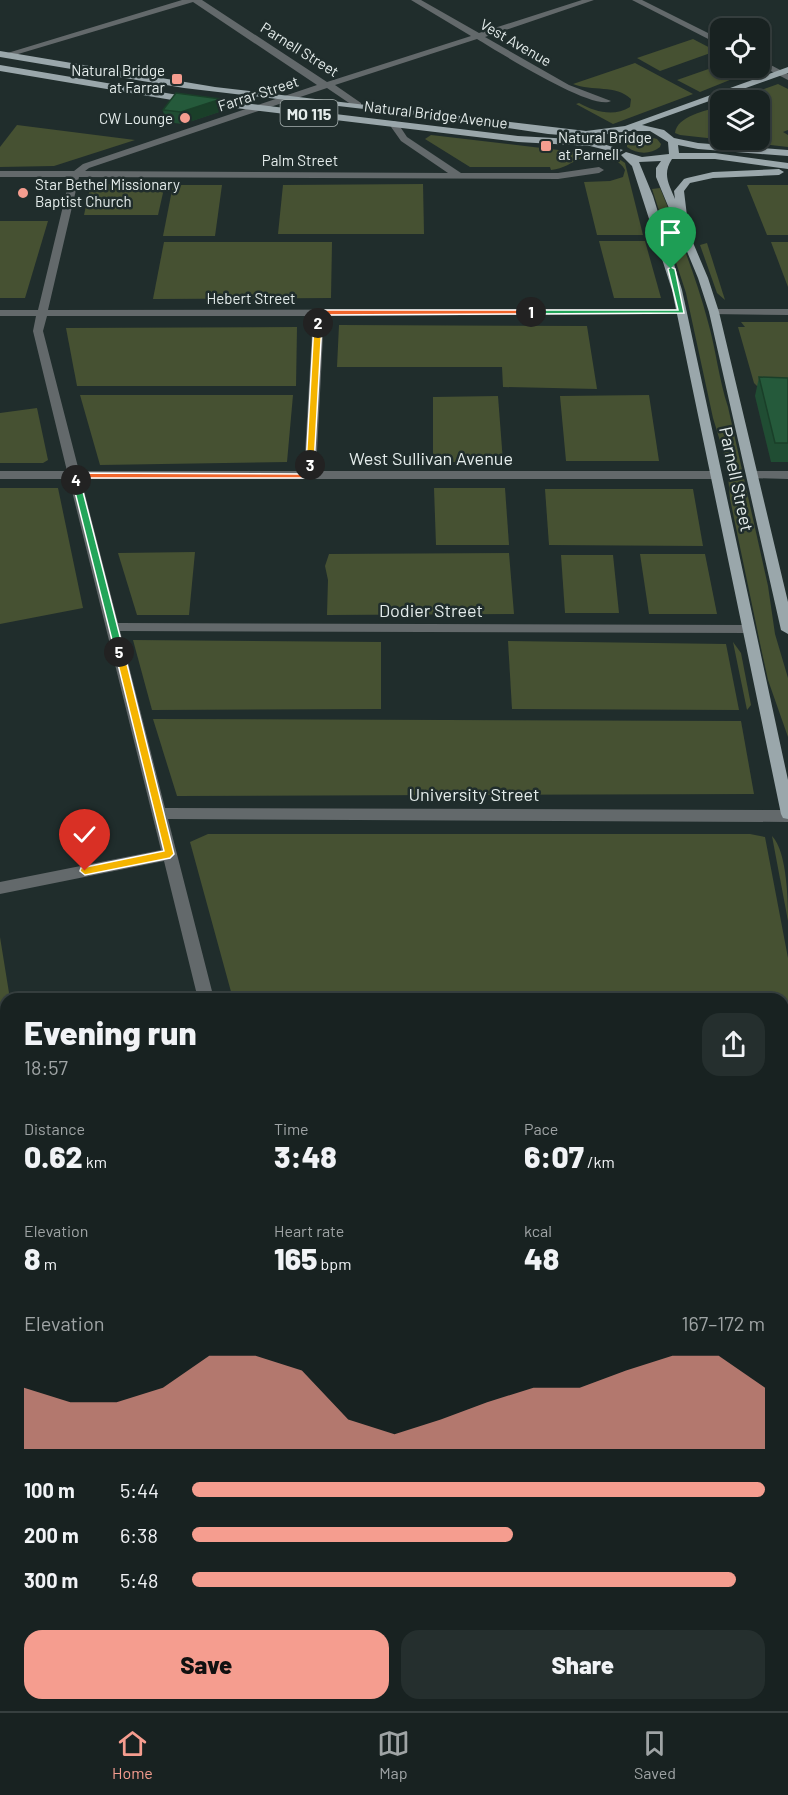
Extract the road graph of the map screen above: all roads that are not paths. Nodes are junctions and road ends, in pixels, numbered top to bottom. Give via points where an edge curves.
1 (191, 0) edge
2 (196, 0) edge
3 (415, 0) edge
4 (590, 0) edge
5 (636, 0) edge
6 (481, 36) junction
7 (710, 37) edge
8 (2, 57) edge
9 (770, 66) edge
10 (0, 68) edge
11 (786, 73) edge
12 (329, 85) junction
13 (105, 86) junction
14 (289, 97) junction
15 (606, 101) dead end
16 (694, 104) junction
17 (357, 105) junction
18 (259, 107) junction
19 (455, 116) junction
20 (394, 124) junction
21 (621, 130) junction
22 (667, 137) junction
23 (618, 150) junction
24 (788, 153) edge
25 (631, 157) junction
26 (670, 157) junction
27 (788, 166) edge
28 (599, 170) dead end
29 (788, 172) edge
30 (0, 174) edge
31 (75, 175) junction
32 (459, 176) junction
33 (683, 228) junction
34 (319, 312) junction
35 (682, 312) junction
36 (714, 312) junction
37 (788, 312) edge
38 (0, 313) edge
39 (41, 313) junction
40 (0, 475) edge
41 (716, 475) junction
42 (753, 475) junction
43 (788, 475) edge
44 (75, 476) junction
45 (310, 476) junction
46 (114, 627) junction
47 (748, 629) junction
48 (788, 629) edge
49 (160, 813) junction
50 (788, 815) edge
51 (170, 854) junction
52 (0, 888) edge
53 (205, 993) edge

1 - 8 street
2 - 12 street, Parnell Street via 320,83
3 - 6 street, Vest Avenue
4 - 6 street, Farrar Street
5 - 7 street
6 - 12 street, Farrar Street
6 - 15 street, Vest Avenue via 566,87
8 - 14 main road, Natural Bridge Avenue / MO 115
9 - 11 street
10 - 13 main road, Natural Bridge Avenue / MO 115
11 - 16 main road, MO 115
12 - 14 street, Farrar Street
12 - 17 street, Parnell Street
13 - 14 main road
13 - 18 main road, Natural Bridge Avenue / MO 115
14 - 17 main road, Natural Bridge Avenue / MO 115
14 - 18 street, Farrar Street
16 - 21 main road, MO 115
16 - 22 main road, MO 115 via 667,120 662,127
17 - 19 main road, Natural Bridge Avenue / MO 115
18 - 19 main road
18 - 20 main road, Natural Bridge Avenue / MO 115
18 - 31 street, Farrar Street via 86,166
19 - 21 main road, Natural Bridge Avenue / MO 115 via 584,134
20 - 23 main road, Natural Bridge Avenue / MO 115 via 590,143
20 - 32 street via 404,139
21 - 22 main road via 644,128
21 - 23 main road via 612,140
22 - 24 main road via 698,146
22 - 26 main road, Parnell Street via 675,148
23 - 25 main road, Natural Bridge Avenue
25 - 26 main road
25 - 35 main road, Parnell Street via 653,212
26 - 27 main road via 699,155
26 - 33 main road, Parnell Street via 661,168 661,177
28 - 32 street, Palm Street via 558,176
29 - 33 main road via 713,175 687,181 679,191
30 - 31 street, Palm Street
31 - 32 street, Palm Street
31 - 39 street
33 - 36 main road, Parnell Street
34 - 35 street, Hebert Street
34 - 39 street, Hebert Street
34 - 45 street
35 - 41 main road, Parnell Street
36 - 37 street
36 - 42 main road, Parnell Street
38 - 39 street, Hebert Street
39 - 44 street via 38,332
40 - 44 street, West Sullivan Avenue
41 - 45 street, West Sullivan Avenue
41 - 47 main road, Parnell Street
42 - 43 street
42 - 48 main road, Parnell Street
44 - 45 street, West Sullivan Avenue
44 - 46 street
46 - 47 street, Dodier Street
46 - 49 street
47 - 50 main road, Parnell Street
49 - 50 street, University Street
49 - 51 street
51 - 52 street
51 - 53 street

